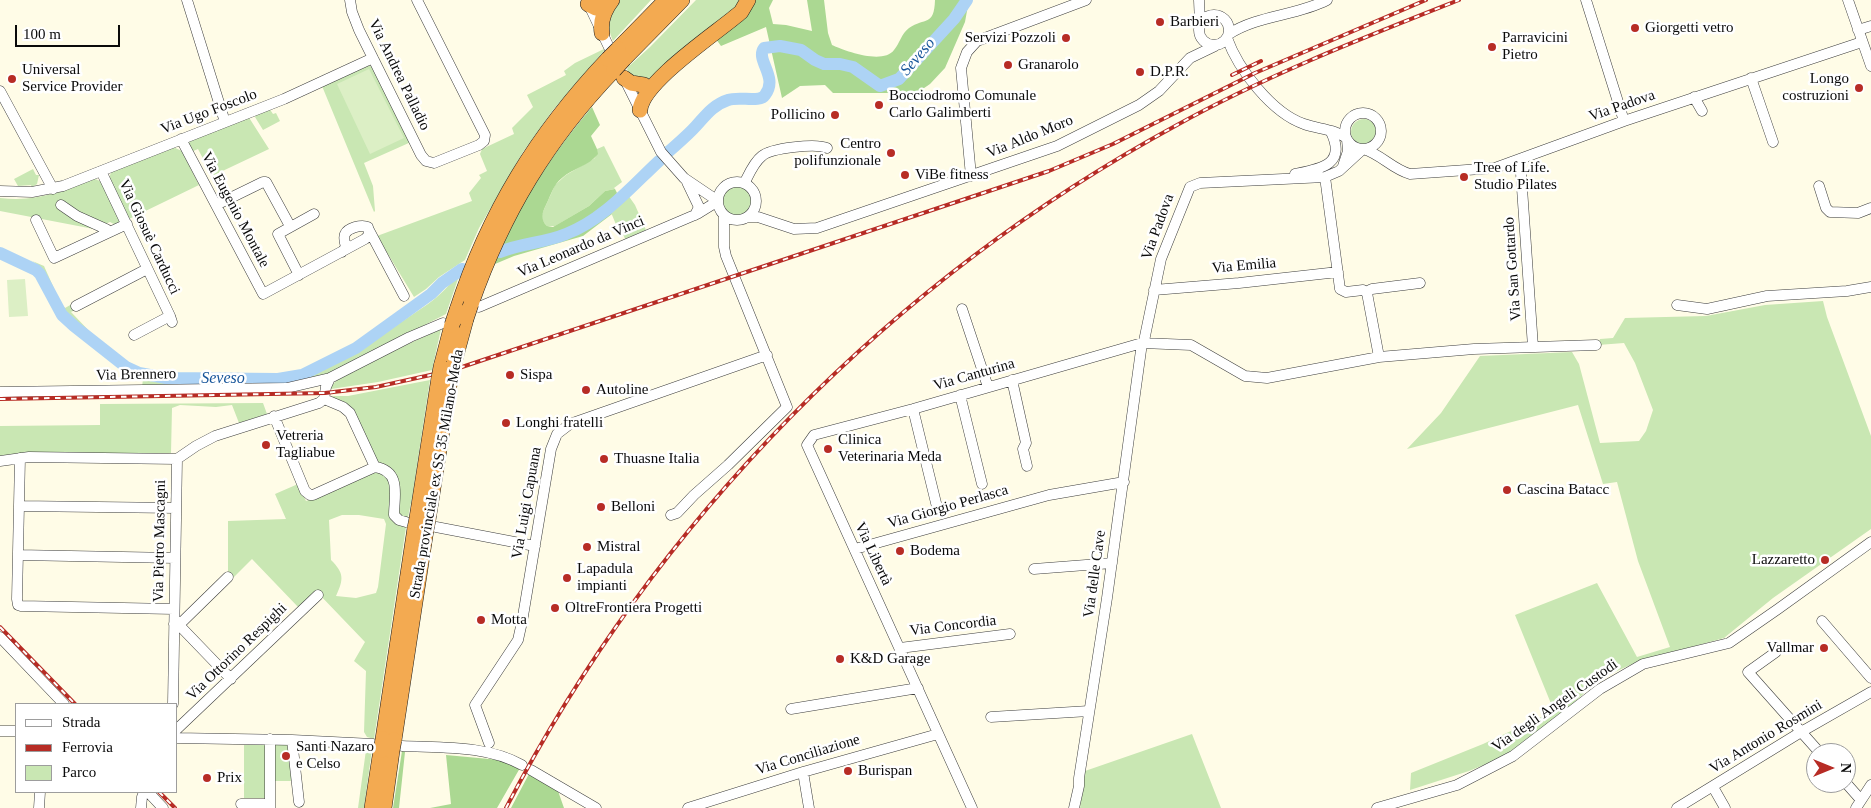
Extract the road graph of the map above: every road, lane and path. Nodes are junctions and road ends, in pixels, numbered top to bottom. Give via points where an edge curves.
1 (187, 0) edge
2 (350, 0) edge
3 (417, 0) edge
4 (682, 0) edge
5 (687, 0) edge
6 (748, 0) edge
7 (1086, 0) edge
8 (1200, 0) edge
9 (1327, 0) edge
10 (1586, 0) edge
11 (1848, 0) edge
12 (611, 2) edge
13 (590, 4) edge
14 (663, 6) edge
15 (1213, 15) junction
16 (1225, 20) junction
17 (1249, 23) junction
18 (1871, 26) edge
19 (1199, 27) junction
20 (1858, 30) junction
21 (602, 33) junction
22 (1228, 36) junction
23 (1862, 42) junction
24 (1215, 46) junction
25 (373, 58) junction
26 (1190, 58) junction
27 (1235, 58) junction
28 (1871, 66) edge
29 (1751, 78) junction
30 (629, 81) junction
31 (0, 91) edge
32 (1694, 96) junction
33 (1702, 111) dead end
34 (1624, 121) junction
35 (225, 122) junction
36 (1348, 122) junction
37 (1318, 127) junction
38 (1331, 132) junction
39 (1380, 138) junction
40 (181, 139) junction
41 (1347, 139) junction
42 (1772, 142) dead end
43 (827, 148) dead end
44 (1363, 149) junction
45 (1520, 159) junction
46 (1390, 163) junction
47 (1343, 167) junction
48 (101, 171) junction
49 (971, 176) junction
50 (1324, 177) junction
51 (684, 178) junction
52 (1272, 180) junction
53 (744, 182) junction
54 (1819, 186) dead end
55 (696, 187) junction
56 (723, 187) junction
57 (53, 189) junction
58 (0, 191) edge
59 (718, 201) junction
60 (757, 201) junction
61 (61, 205) dead end
62 (216, 205) junction
63 (1871, 208) edge
64 (314, 214) dead end
65 (723, 214) junction
66 (696, 215) junction
67 (745, 218) junction
68 (36, 220) dead end
69 (776, 222) junction
70 (127, 224) junction
71 (290, 226) junction
72 (369, 230) junction
73 (110, 232) junction
74 (724, 238) junction
75 (342, 252) junction
76 (147, 269) junction
77 (1338, 272) junction
78 (299, 275) junction
79 (1420, 283) dead end
80 (1871, 287) edge
81 (1154, 290) junction
82 (1366, 292) junction
83 (404, 296) dead end
84 (1677, 305) dead end
85 (76, 306) dead end
86 (962, 309) dead end
87 (461, 315) junction
88 (134, 335) dead end
89 (1142, 343) junction
90 (1596, 345) dead end
91 (1533, 347) junction
92 (767, 355) junction
93 (1379, 357) junction
94 (330, 378) junction
95 (1012, 380) junction
96 (988, 387) junction
97 (0, 392) edge
98 (960, 395) junction
99 (324, 399) junction
100 (913, 409) junction
101 (274, 416) junction
102 (814, 435) joint
103 (20, 458) junction
104 (177, 459) junction
105 (0, 461) edge
106 (1027, 466) dead end
107 (375, 467) junction
108 (1124, 482) junction
109 (982, 484) dead end
110 (19, 506) junction
111 (937, 507) dead end
112 (176, 508) junction
113 (671, 515) dead end
114 (421, 524) junction
115 (1871, 542) edge
116 (535, 546) junction
117 (854, 549) junction
118 (18, 556) junction
119 (175, 558) junction
120 (1112, 563) junction
121 (1034, 569) dead end
122 (228, 578) dead end
123 (318, 595) dead end
124 (174, 609) junction
125 (1822, 621) dead end
126 (176, 624) junction
127 (1010, 634) dead end
128 (0, 637) edge
129 (900, 648) junction
130 (1776, 652) dead end
131 (231, 678) junction
132 (1871, 678) edge
133 (918, 688) junction
134 (1871, 692) edge
135 (63, 703) edge
136 (172, 703) edge
137 (791, 709) dead end
138 (1089, 711) junction
139 (991, 717) dead end
140 (178, 728) edge
141 (0, 731) edge
142 (15, 731) edge
143 (1802, 732) junction
144 (938, 734) junction
145 (178, 738) edge
146 (270, 739) junction
147 (292, 740) junction
148 (1811, 743) edge
149 (388, 745) junction
150 (490, 747) junction
151 (804, 772) junction
152 (1871, 785) edge
153 (1713, 787) junction
154 (40, 793) edge
155 (145, 793) edge
156 (147, 793) edge
157 (1852, 793) edge
158 (299, 802) dead end
159 (241, 804) dead end
160 (1859, 804) edge
161 (270, 806) edge
162 (39, 808) edge
163 (141, 808) edge
164 (163, 808) edge
165 (372, 808) edge
166 (384, 808) edge
167 (596, 808) edge
168 (688, 808) edge
169 (809, 808) edge
170 (972, 808) edge
171 (1074, 808) edge
172 (1377, 808) edge
173 (1678, 808) edge
174 (1725, 808) edge

1 - 35 street
2 - 25 street, Via Andrea Palladio via 352,12
3 - 25 street, Via Andrea Palladio via 485,135 484,141 439,162 426,161
4 - 14 highway, Strada provinciale ex SS 35 Milano-Meda
5 - 14 highway
6 - 30 highway via 741,12 662,77
7 - 49 street via 976,41 966,52 961,68
8 - 15 street
8 - 19 street, Via Aldo Moro
9 - 17 street via 1294,13
10 - 34 street
11 - 20 street
12 - 13 highway via 596,8
12 - 21 highway via 601,20
13 - 21 street
14 - 30 highway, Strada provinciale ex SS 35 Milano-Meda
15 - 16 street
15 - 19 street via 1205,17
16 - 17 street
16 - 22 street
17 - 22 street
18 - 20 street
19 - 24 street via 1201,39
19 - 26 street, Via Aldo Moro
20 - 23 street
21 - 30 street
22 - 24 street
22 - 27 street
23 - 28 street
23 - 29 street, Via Padova
24 - 26 street, Via Aldo Moro
24 - 27 street
25 - 35 street, Via Ugo Foscolo
26 - 49 street, Via Aldo Moro via 1159,91 1139,105 1057,146
27 - 37 street via 1280,111 1304,124
29 - 32 street, Via Padova
29 - 42 street
30 - 51 street via 664,156
30 - 87 highway, Strada provinciale ex SS 35 Milano-Meda via 575,96 537,146 500,206
31 - 57 street
32 - 33 street
32 - 34 street, Via Padova
34 - 45 street, Via Padova
35 - 40 street, Via Ugo Foscolo
36 - 37 street via 1336,127
36 - 39 street via 1357,115 1368,114 1378,121
36 - 41 street
37 - 38 street
38 - 41 street
38 - 52 street via 1336,150 1328,165
39 - 44 street via 1373,146
39 - 46 street via 1382,150
40 - 48 street, Via Ugo Foscolo
40 - 62 street, Via Eugenio Montale
41 - 44 street via 1354,147
41 - 47 street via 1348,151
43 - 53 street via 772,150 762,155
44 - 46 street, Via Padova
44 - 47 street, Via Padova
45 - 46 street, Via Padova via 1495,168 1423,174 1404,172
45 - 91 street, Via San Gottardo
47 - 50 street, Via Padova
48 - 57 street, Via Ugo Foscolo
48 - 70 street, Via Giosuè Carducci
49 - 69 street, Via Aldo Moro via 817,228 794,229
50 - 52 street, Via Padova
50 - 77 street
51 - 55 street
51 - 66 street via 699,207
52 - 81 street, Via Padova via 1202,183 1190,187 1162,256
53 - 56 street via 733,181
53 - 60 street via 754,190
54 - 63 street via 1830,212 1858,213
55 - 56 street
55 - 59 street
56 - 59 street
57 - 58 street, Via Ugo Foscolo
59 - 65 street
59 - 66 street
60 - 67 street via 753,212
60 - 69 street, Via Aldo Moro
61 - 73 street
62 - 71 street via 266,182
62 - 78 street, Via Eugenio Montale via 263,294
64 - 71 street
65 - 66 street
65 - 67 street via 732,219
65 - 74 street
66 - 87 street, Via Leonardo da Vinci
67 - 69 street, Via Aldo Moro via 758,217
67 - 74 street
68 - 73 street via 54,258
70 - 73 street
70 - 76 street, Via Giosuè Carducci
71 - 78 street via 278,236
72 - 75 street via 368,237
72 - 75 street via 363,225 346,232 346,247
72 - 83 street
74 - 92 street via 726,256
75 - 78 street
76 - 85 street
76 - 88 street, Via Giosuè Carducci via 171,319
77 - 81 street, Via Emilia
77 - 82 street via 1343,291
79 - 82 street
80 - 84 street via 1767,296 1707,309
81 - 89 street, Via Padova
82 - 93 street
86 - 96 street
87 - 94 street, Via Leonardo da Vinci
87 - 114 highway, Strada provinciale ex SS 35 Milano-Meda via 446,371
89 - 93 street, Via Canturina via 1191,344 1253,378
89 - 95 street, Via Canturina
89 - 108 street, Via delle Cave
90 - 91 street, Via Canturina
91 - 93 street, Via Canturina
92 - 113 street via 787,407 677,513
92 - 116 street, Via Luigi Capuana via 563,428 550,449
94 - 97 street, Via Brennero via 280,389
94 - 99 street
95 - 96 street, Via Canturina
95 - 106 street via 1026,442 1023,449
96 - 98 street, Via Canturina
98 - 100 street, Via Canturina
98 - 109 street
99 - 101 street
99 - 107 street via 350,413
100 - 102 street, Via Canturina
100 - 111 street
101 - 104 street via 215,436
101 - 107 street via 308,494 313,495
102 - 117 street, Via Libertà via 806,445
103 - 104 street
103 - 105 street
103 - 110 street
104 - 112 street, Via Pietro Mascagni
107 - 114 street via 388,472 392,479 396,492 394,515 399,520
108 - 117 street, Via Giorgio Perlasca via 1049,495
108 - 120 street, Via delle Cave
110 - 112 street
110 - 118 street
112 - 119 street, Via Pietro Mascagni
114 - 116 street
114 - 149 highway, Strada provinciale ex SS 35 Milano-Meda
115 - 172 street, Via degli Angeli Custodi via 1729,642 1643,664 1600,689 1513,756 1457,785
116 - 150 street, Via Luigi Capuana via 518,640 474,705
117 - 129 street, Via Libertà
118 - 119 street
118 - 124 street via 18,605
119 - 124 street, Via Pietro Mascagni
120 - 121 street
120 - 138 street, Via delle Cave
122 - 126 street
123 - 131 street, Via Ottorino Respighi
124 - 126 street, Via Pietro Mascagni
125 - 132 street
126 - 131 street
126 - 136 street, Via Pietro Mascagni
127 - 129 street, Via Concordia
128 - 135 street
129 - 133 street, Via Libertà
130 - 143 street via 1748,672
131 - 140 street, Via Ottorino Respighi
133 - 137 street
133 - 144 street, Via Libertà
134 - 143 street, Via Antonio Rosmini
138 - 139 street
138 - 171 street, Via delle Cave
141 - 142 street
143 - 148 street
143 - 153 street, Via Antonio Rosmini
144 - 151 street, Via Conciliazione
144 - 170 street, Via Libertà
145 - 146 street
146 - 147 street
146 - 161 street
147 - 149 street
147 - 158 street
149 - 150 street
149 - 165 highway, Strada provinciale ex SS 35 Milano-Meda
149 - 166 highway, Strada provinciale ex SS 35 Milano-Meda
150 - 167 street
151 - 168 street, Via Conciliazione
151 - 169 street
152 - 160 street
153 - 173 street, Via Antonio Rosmini
153 - 174 street
154 - 162 street
155 - 163 street
156 - 164 street
157 - 160 street
159 - 161 street

